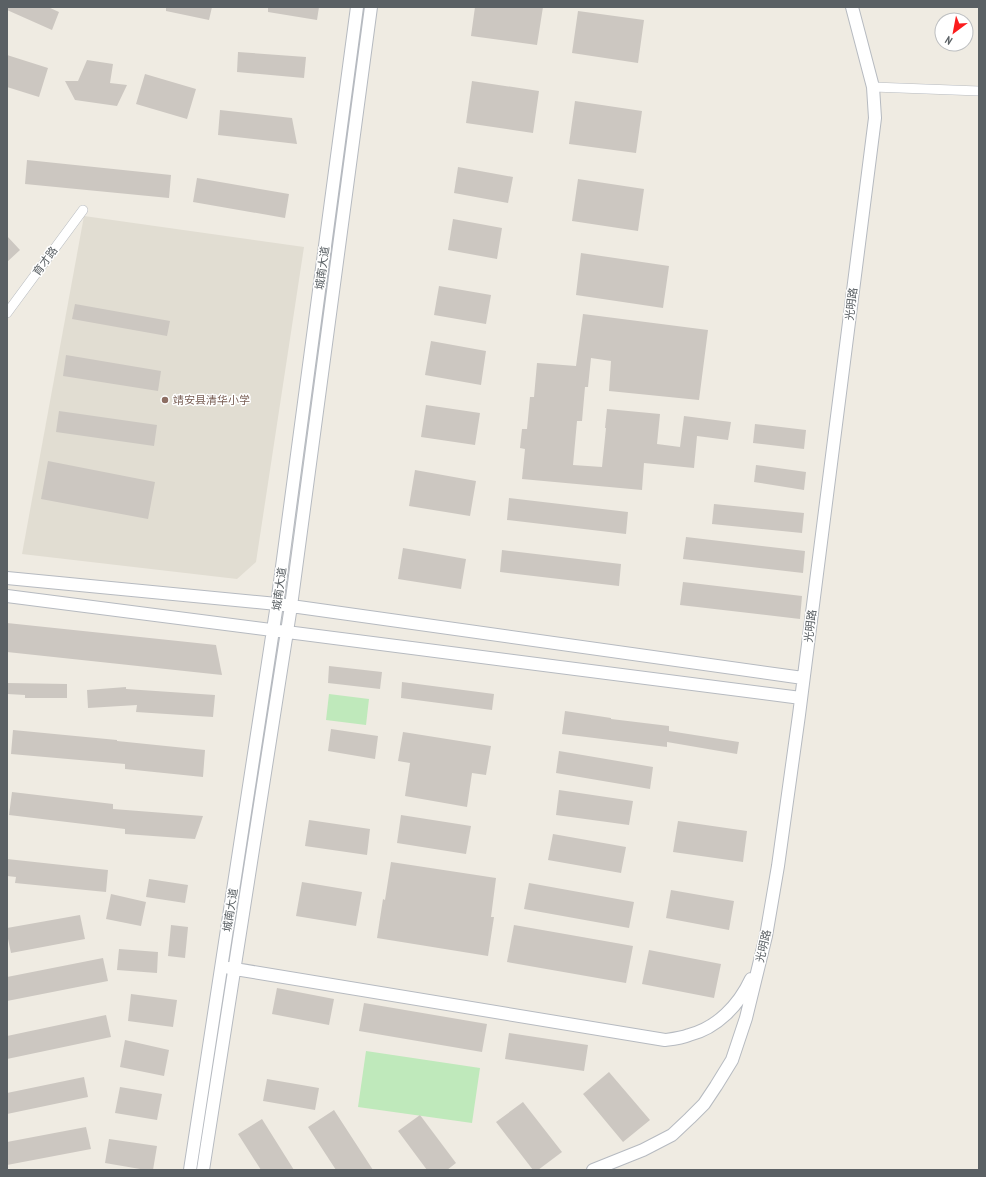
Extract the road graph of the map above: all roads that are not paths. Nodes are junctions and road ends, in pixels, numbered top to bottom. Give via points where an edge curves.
1 (357, 7) edge
2 (370, 7) edge
3 (852, 7) edge
4 (873, 87) junction
5 (979, 91) edge
6 (83, 210) dead end
7 (7, 313) edge
8 (7, 578) edge
9 (7, 596) edge
10 (277, 604) junction
11 (291, 606) junction
12 (273, 630) junction
13 (287, 632) junction
14 (804, 678) junction
15 (801, 698) junction
16 (766, 936) junction
17 (222, 967) junction
18 (235, 969) junction
19 (190, 1170) edge
20 (203, 1170) edge
21 (592, 1170) edge

1 - 10 main road, 城南大道
2 - 11 main road, 城南大道
3 - 4 main road, 光明路
4 - 5 street
4 - 14 main road, 光明路 via 875,118
6 - 7 street, 育才路
8 - 10 main road
9 - 12 main road
10 - 11 main road
10 - 12 main road, 城南大道
11 - 13 main road, 城南大道
11 - 14 main road
12 - 13 main road
12 - 17 main road, 城南大道
13 - 15 main road
13 - 18 main road, 城南大道
14 - 15 main road, 光明路
15 - 16 main road, 光明路
16 - 18 main road via 747,987 734,1007 714,1025 690,1035 665,1040
16 - 21 main road, 光明路 via 746,1018 732,1060 704,1104 672,1135 643,1150
17 - 18 main road
17 - 19 main road, 城南大道
18 - 20 main road, 城南大道

